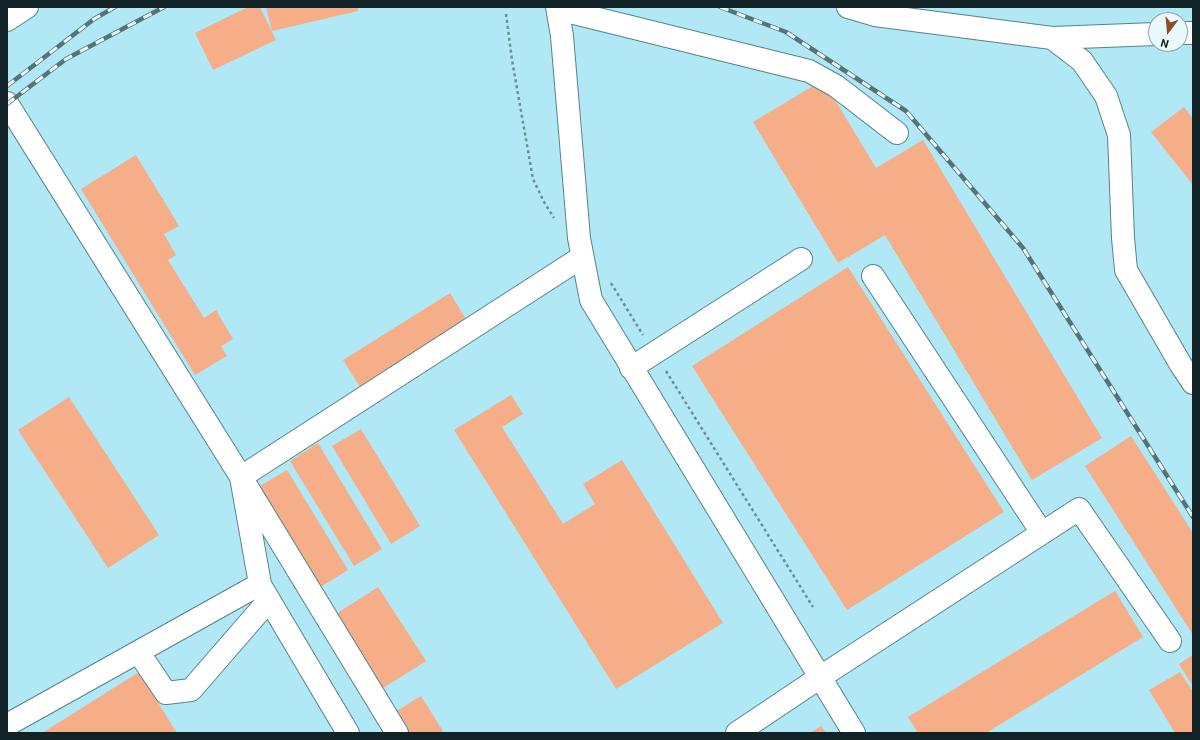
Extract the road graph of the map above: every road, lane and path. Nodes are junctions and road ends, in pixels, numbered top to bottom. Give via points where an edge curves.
1 (27, 7) edge
2 (848, 7) edge
3 (558, 8) edge
4 (506, 14) dead end
5 (7, 20) edge
6 (1148, 34) edge
7 (1052, 38) junction
8 (7, 103) edge
9 (897, 133) dead end
10 (556, 221) dead end
11 (582, 257) junction
12 (801, 259) dead end
13 (873, 276) dead end
14 (610, 280) dead end
15 (655, 353) junction
16 (631, 368) junction
17 (1193, 383) edge
18 (241, 478) junction
19 (1042, 533) junction
20 (265, 592) junction
21 (813, 607) dead end
22 (1170, 641) dead end
23 (139, 653) junction
24 (819, 678) junction
25 (7, 725) edge
26 (348, 733) edge
27 (397, 733) edge
28 (737, 733) edge
29 (854, 733) edge

1 - 5 lane
2 - 7 lane via 875,15
3 - 9 lane via 809,71 836,86
3 - 11 lane
4 - 10 path via 533,178
6 - 7 lane
7 - 17 lane via 1082,62 1106,96 1119,135 1122,238 1126,270
8 - 18 lane
11 - 16 lane via 590,300
11 - 18 lane
12 - 15 lane
13 - 19 lane
14 - 15 path
15 - 16 lane
15 - 21 path
16 - 24 lane
18 - 20 lane
18 - 27 lane
19 - 22 lane via 1079,508
19 - 24 lane
20 - 23 lane
20 - 23 lane via 191,690 166,694
20 - 26 lane
23 - 25 lane
24 - 28 lane
24 - 29 lane

